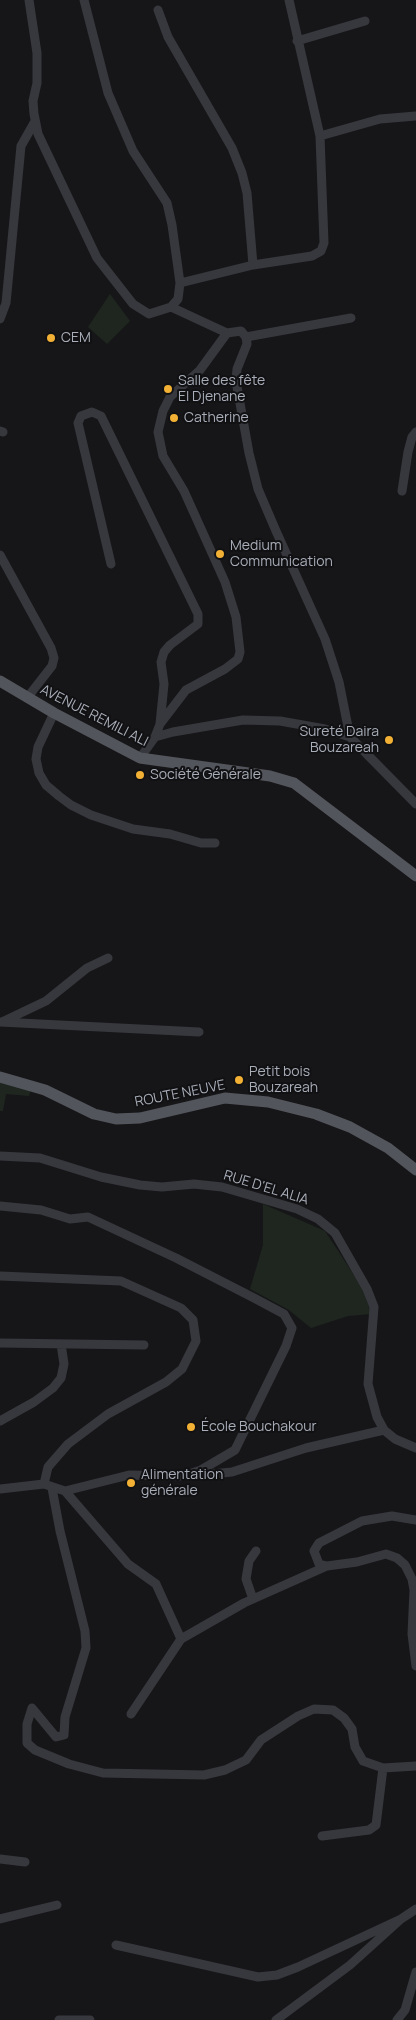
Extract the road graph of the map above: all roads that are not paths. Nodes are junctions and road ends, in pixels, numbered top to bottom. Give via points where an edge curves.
1 (29, 0) edge
2 (84, 0) edge
3 (289, 0) edge
4 (158, 10) dead end
5 (365, 21) dead end
6 (298, 41) junction
7 (416, 116) edge
8 (34, 123) junction
9 (320, 136) junction
10 (253, 265) junction
11 (180, 283) junction
12 (171, 307) junction
13 (351, 318) dead end
14 (0, 319) edge
15 (227, 333) junction
16 (246, 337) junction
17 (416, 432) edge
18 (402, 490) dead end
19 (0, 555) edge
20 (111, 564) dead end
21 (0, 681) edge
22 (27, 698) junction
23 (54, 713) junction
24 (160, 724) junction
25 (155, 737) junction
26 (350, 737) junction
27 (140, 758) junction
28 (416, 804) edge
29 (215, 843) dead end
30 (416, 876) edge
31 (108, 958) dead end
32 (0, 1022) edge
33 (199, 1032) dead end
34 (0, 1077) edge
35 (0, 1156) edge
36 (416, 1170) edge
37 (0, 1206) edge
38 (0, 1276) edge
39 (0, 1343) edge
40 (61, 1344) junction
41 (144, 1345) dead end
42 (0, 1421) edge
43 (384, 1430) junction
44 (416, 1448) edge
45 (183, 1476) junction
46 (48, 1486) junction
47 (0, 1489) edge
48 (65, 1491) junction
49 (416, 1520) edge
50 (256, 1551) dead end
51 (327, 1566) junction
52 (253, 1599) junction
53 (181, 1638) junction
54 (416, 1666) edge
55 (131, 1714) dead end
56 (416, 1766) edge
57 (383, 1768) junction
58 (322, 1836) dead end
59 (0, 1859) edge
60 (25, 1862) dead end
61 (56, 1905) dead end
62 (416, 1909) edge
63 (0, 1919) edge
64 (401, 1919) junction
65 (116, 1945) dead end
66 (416, 1972) edge
67 (59, 2020) edge
68 (90, 2020) edge
69 (276, 2020) edge
70 (397, 2020) edge

1 - 8 street via 38,70 33,100
2 - 11 street via 108,92 124,132 167,203
3 - 6 street
4 - 10 street via 168,37 232,148 242,172
5 - 6 street
6 - 9 street
7 - 9 street via 380,119
8 - 12 street via 97,258 138,307 149,314
8 - 14 street via 21,146 6,303
9 - 10 street via 324,230 321,251 312,256
10 - 11 street
11 - 12 street via 178,299
12 - 15 street
13 - 16 street
15 - 16 street via 241,331
15 - 24 street via 200,370 170,397 162,411 158,432 163,456 184,491 225,582 236,617 240,652 238,659 225,669 186,690
16 - 26 street via 247,344 237,368 236,381 258,489 325,639 339,682
17 - 18 street via 408,452
19 - 22 street via 54,658 52,666
20 - 24 street via 78,424 81,416 92,412 101,416 198,614 198,624 164,652
21 - 22 main road, AVENUE REMILI ALI
22 - 23 main road, AVENUE REMILI ALI
23 - 27 main road, AVENUE REMILI ALI
23 - 29 street via 36,758 46,785 70,806 132,828
24 - 25 street
25 - 26 street via 243,720 280,721
25 - 27 street
26 - 28 street
27 - 30 main road, AVENUE REMILI ALI via 270,776 294,783
31 - 32 street via 87,968 46,1001
32 - 33 street
34 - 36 main road, ROUTE NEUVE via 45,1090 94,1114 116,1119 140,1118 225,1098 268,1102 316,1114 350,1127 388,1148
35 - 43 street, RUE D'EL ALIA via 40,1158 140,1186 194,1184 222,1187 318,1219 335,1233 367,1288 374,1308 368,1384
37 - 45 street via 41,1210 70,1219 88,1217 284,1314 292,1328 286,1346 235,1450 201,1470
38 - 46 street via 121,1281 180,1308 193,1320 196,1341 182,1369 166,1382 108,1414 68,1444 48,1467
39 - 40 street
40 - 41 street
40 - 42 street via 64,1364 61,1378 34,1402
43 - 44 street via 395,1440
43 - 45 street via 306,1448 232,1472
45 - 48 street via 129,1475
46 - 47 street
46 - 48 street
46 - 57 street via 85,1631 86,1648 65,1717 64,1734 56,1738 32,1708 27,1724 27,1743 35,1750 103,1774 204,1775 246,1760 261,1740 314,1708 333,1710 344,1718 352,1729 355,1747 363,1761
48 - 53 street via 128,1564 156,1584
49 - 51 street via 392,1516 362,1521 338,1532 319,1543 314,1551 319,1564
50 - 52 street via 246,1579
51 - 52 street
51 - 54 street via 386,1554 405,1565 414,1590 412,1634
52 - 53 street
53 - 55 street
56 - 57 street
57 - 58 street via 376,1825 370,1830
59 - 60 street
61 - 63 street
62 - 64 street
64 - 65 street via 298,1968 258,1977
64 - 69 street via 350,1965
66 - 70 street via 404,2010
67 - 68 street

